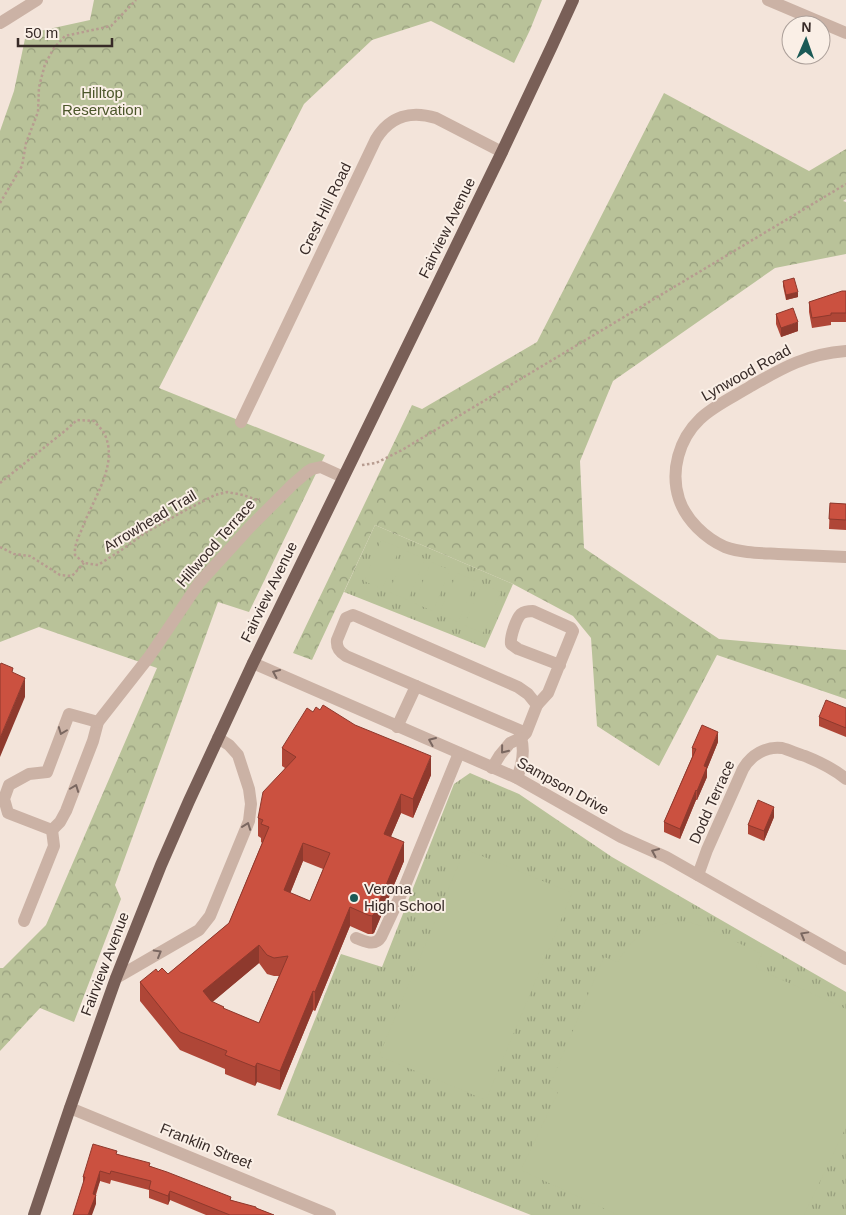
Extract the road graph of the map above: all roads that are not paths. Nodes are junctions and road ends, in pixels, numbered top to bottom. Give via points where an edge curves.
1 (37, 0) edge
2 (572, 0) edge
3 (768, 0) edge
4 (0, 23) edge
5 (846, 33) edge
6 (502, 152) junction
7 (846, 351) edge
8 (240, 422) dead end
9 (346, 472) junction
10 (846, 557) edge
11 (253, 663) junction
12 (560, 665) junction
13 (416, 686) junction
14 (537, 705) junction
15 (98, 722) junction
16 (397, 727) junction
17 (523, 735) junction
18 (218, 738) junction
19 (459, 753) junction
20 (492, 768) junction
21 (517, 778) junction
22 (846, 779) edge
23 (52, 830) junction
24 (698, 875) junction
25 (24, 921) dead end
26 (356, 938) dead end
27 (846, 959) edge
28 (116, 978) junction
29 (70, 1108) junction
30 (34, 1215) edge
31 (330, 1215) edge

1 - 4 street
2 - 6 main road, Fairview Avenue
3 - 5 street
6 - 8 street, Crest Hill Road via 436,118 421,114 398,118 385,127 376,139
6 - 9 main road, Fairview Avenue
7 - 10 street, Lynwood Road via 820,354 786,366 701,418 681,448 676,477 678,495 685,512 706,536 725,547 748,552
9 - 11 main road, Fairview Avenue
9 - 15 street, Hillwood Terrace via 312,469 250,527 199,583 149,657
16 -> 11 street, Sampson Drive
11 - 18 main road, Fairview Avenue
12 - 12 street via 573,631 571,628 533,611 524,612 511,636 511,644
12 - 14 street via 548,693
13 - 14 street via 340,652 337,640 346,618 358,617 518,687
13 - 16 street
13 - 17 street
14 - 17 street
23 -> 15 street via 66,811
15 -> 23 street via 69,714 47,772 29,774 9,785 4,799 8,813
19 -> 16 street, Sampson Drive
17 -> 20 street via 510,743
17 - 21 street
18 - 28 main road, Fairview Avenue
28 -> 18 street via 199,930 210,916 249,821 252,804 238,755
19 - 20 street, Sampson Drive
19 - 26 street via 404,888 379,940 370,943
20 - 21 street, Sampson Drive
24 -> 21 street, Sampson Drive via 621,837
22 - 24 street, Dodd Terrace via 823,764 784,748 755,754 742,769
23 - 25 street via 54,846
27 -> 24 street, Sampson Drive
28 - 29 main road, Fairview Avenue
29 - 30 main road, Fairview Avenue
29 - 31 street, Franklin Street

